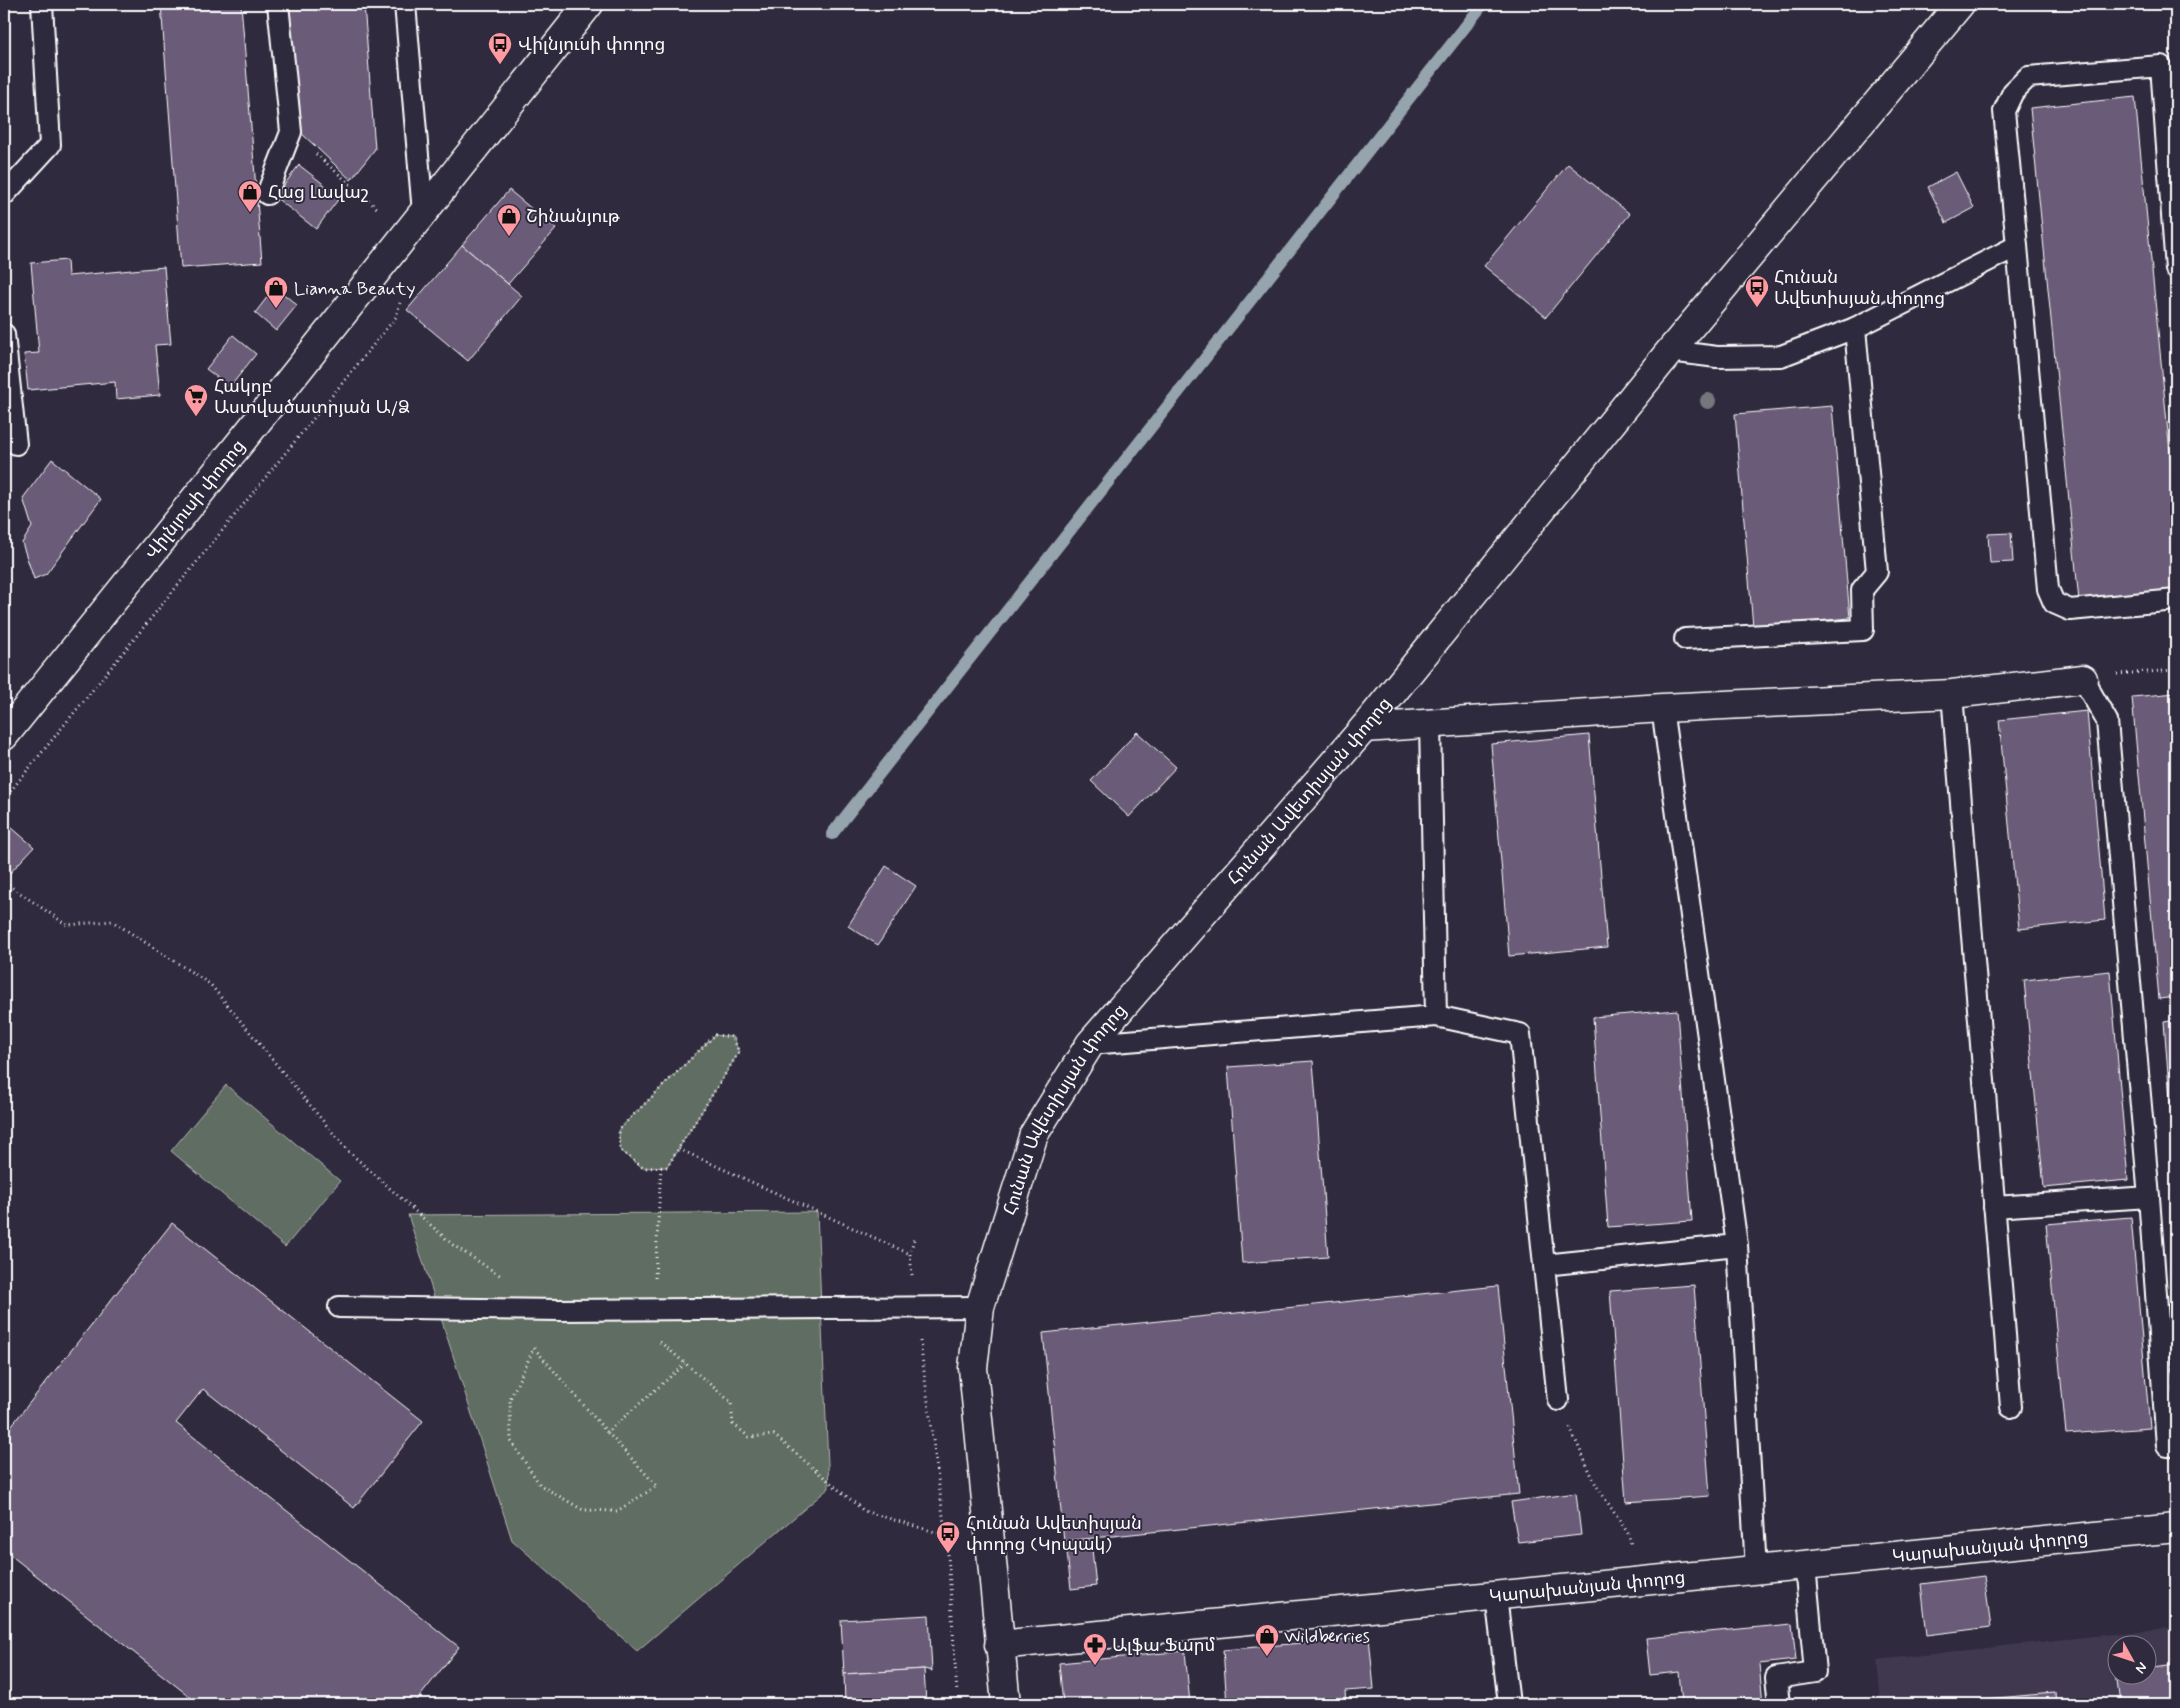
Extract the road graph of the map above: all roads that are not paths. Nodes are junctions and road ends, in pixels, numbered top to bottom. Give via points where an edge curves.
1 (42, 4) edge
2 (278, 4) edge
3 (405, 4) edge
4 (589, 4) edge
5 (1960, 4) edge
6 (2169, 62) edge
7 (267, 194) dead end
8 (4, 195) edge
9 (423, 212) junction
10 (2017, 246) junction
11 (2176, 269) edge
12 (1855, 328) junction
13 (4, 334) edge
14 (1670, 352) junction
15 (16, 444) dead end
16 (2176, 600) edge
17 (1685, 639) dead end
18 (2083, 679) joint
19 (1952, 694) junction
20 (1662, 708) junction
21 (1430, 724) junction
22 (1364, 728) junction
23 (4, 736) edge
24 (1436, 1016) junction
25 (1090, 1044) junction
26 (2149, 1197) junction
27 (1994, 1207) junction
28 (1737, 1245) junction
29 (1544, 1265) junction
30 (339, 1307) dead end
31 (980, 1307) junction
32 (1558, 1400) road end
33 (2011, 1407) dead end
34 (2168, 1446) dead end
35 (2176, 1528) edge
36 (1805, 1565) junction
37 (1756, 1570) junction
38 (1496, 1596) junction
39 (999, 1645) junction
40 (1006, 1704) edge
41 (1509, 1704) edge
42 (1779, 1704) edge

1 - 8 lane via 50,145
2 - 7 lane via 291,132
3 - 9 lane
4 - 9 street, Վիլնյուսի փողոց
5 - 14 street, Հունան Ավետիսյան փողոց
6 - 10 lane via 2028,78 2013,92 2004,111
6 - 11 lane
9 - 23 street, Վիլնյուսի փողոց
10 - 12 lane
10 - 16 lane via 2048,589 2054,603 2070,610
12 - 14 lane via 1781,356 1717,357
12 - 17 lane via 1877,572 1862,590 1863,630
13 - 15 lane
14 - 22 street, Հունան Ավետիսյան փողոց
18 - 19 street
18 - 26 lane via 2107,721
19 - 20 street
19 - 27 lane
20 - 21 street
20 - 28 lane
21 - 22 street
21 - 24 lane
22 - 25 street, Հունան Ավետիսյան փողոց
24 - 25 lane
24 - 29 lane via 1520,1034
25 - 31 street, Հունան Ավետիսյան փողոց via 1034,1134
26 - 27 lane
26 - 34 lane
27 - 33 lane
28 - 29 lane
28 - 37 lane
29 - 32 lane
30 - 31 lane via 560,1310
31 - 39 street, Հունան Ավետիսյան փողոց via 973,1368
35 - 36 street, Կարախանյան փողոց
36 - 37 street, Կարախանյան փողոց
36 - 42 lane via 1815,1672 1776,1678
37 - 38 street, Կարախանյան փողոց
38 - 39 street, Կարախանյան փողոց
38 - 41 lane
39 - 40 street, Հունան Ավետիսյան փողոց

